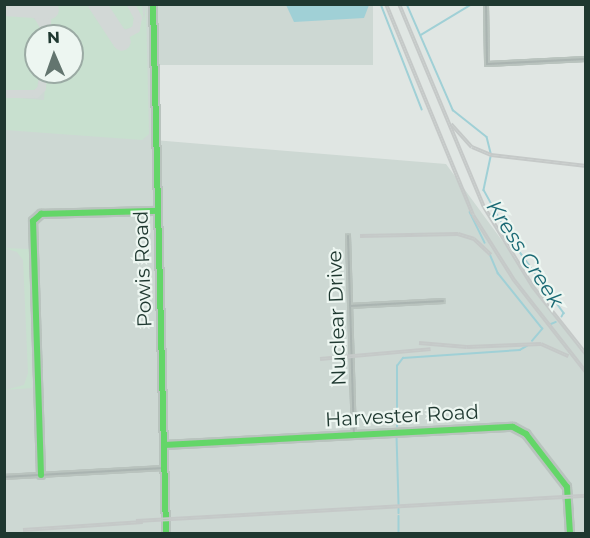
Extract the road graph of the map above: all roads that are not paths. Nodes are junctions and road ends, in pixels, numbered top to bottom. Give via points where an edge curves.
1 (153, 4) edge
2 (486, 4) edge
3 (585, 59) edge
4 (158, 211) junction
5 (348, 236) dead end
6 (443, 301) dead end
7 (350, 306) junction
8 (354, 435) junction
9 (164, 445) junction
10 (165, 468) junction
11 (41, 475) junction
12 (4, 477) edge
13 (166, 534) edge
14 (570, 534) edge

1 - 4 street, Powis Road
2 - 3 street via 487,64
4 - 9 street, Powis Road
4 - 11 street via 35,216
5 - 7 street, Nuclear Drive
6 - 7 street
7 - 8 street, Nuclear Drive
8 - 9 street, Harvester Road
8 - 14 street, Harvester Road via 517,429 531,440 567,487
9 - 10 street, Powis Road
10 - 11 street
10 - 13 street, Powis Road
11 - 12 street

